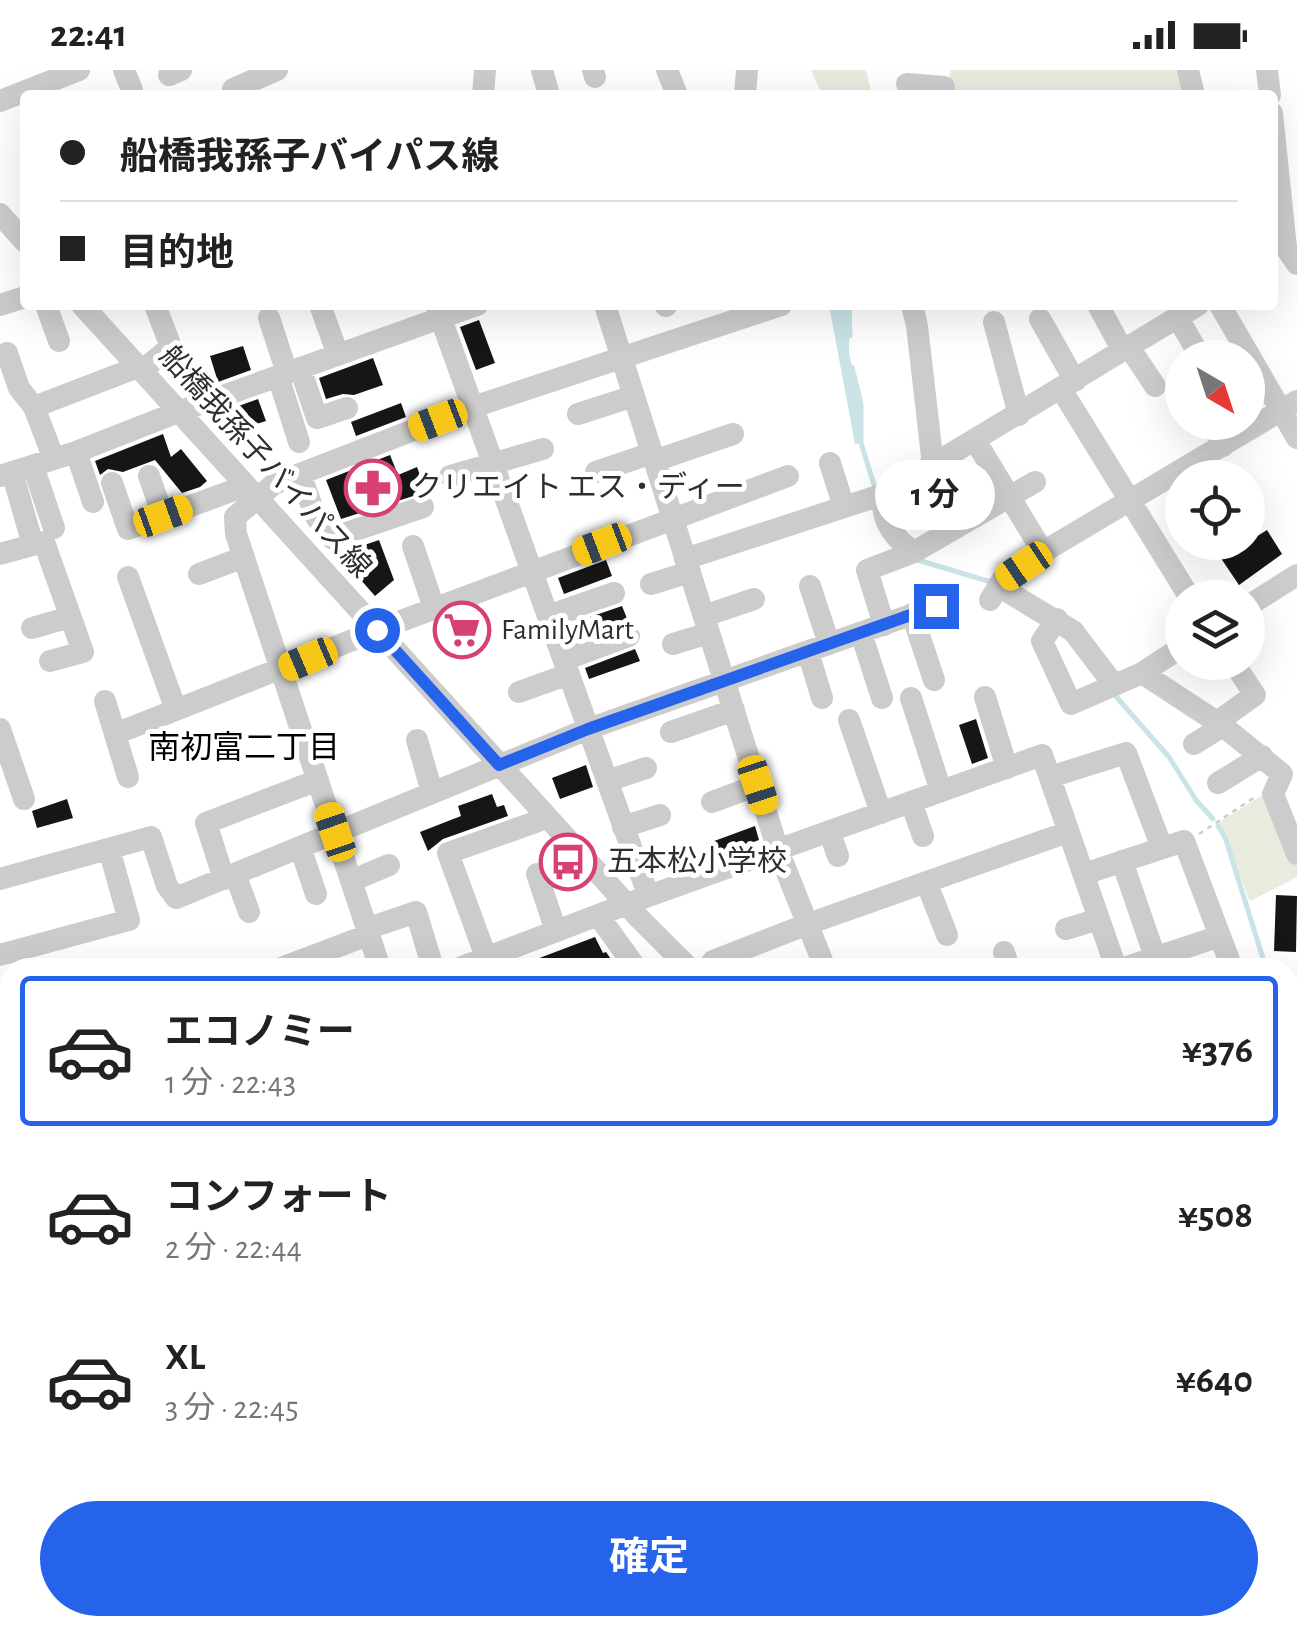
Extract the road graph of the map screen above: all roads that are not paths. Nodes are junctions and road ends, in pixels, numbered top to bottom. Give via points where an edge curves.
1 (277, 70) edge
2 (71, 78) edge
3 (231, 84) edge
4 (907, 84) dead end
5 (944, 84) edge
6 (32, 90) edge
7 (1278, 145) edge
8 (1290, 208) edge
9 (0, 214) edge
10 (20, 236) edge
11 (1285, 256) edge
12 (48, 310) edge
13 (87, 310) edge
14 (156, 310) edge
15 (322, 310) edge
16 (607, 310) edge
17 (762, 310) edge
18 (914, 310) edge
19 (1101, 310) edge
20 (1223, 310) edge
21 (438, 311) edge
22 (1188, 311) edge
23 (269, 318) dead end
24 (1040, 319) dead end
25 (994, 322) dead end
26 (1196, 340) edge
27 (60, 341) dead end
28 (1126, 349) junction
29 (7, 353) dead end
30 (338, 354) junction
31 (622, 358) junction
32 (140, 369) junction
33 (288, 372) junction
34 (1068, 385) junction
35 (1155, 386) dead end
36 (634, 396) junction
37 (1289, 406) edge
38 (34, 407) junction
39 (473, 407) junction
40 (346, 408) dead end
41 (178, 412) junction
42 (578, 414) dead end
43 (1019, 414) junction
44 (733, 434) dead end
45 (1297, 438) edge
46 (975, 440) junction
47 (1219, 440) edge
48 (299, 442) dead end
49 (1222, 446) junction
50 (543, 449) dead end
51 (653, 457) junction
52 (1207, 460) edge
53 (830, 463) dead end
54 (493, 464) junction
55 (35, 465) edge
56 (932, 465) junction
57 (596, 472) dead end
58 (300, 474) junction
59 (149, 476) dead end
60 (450, 476) dead end
61 (788, 476) dead end
62 (1035, 482) dead end
63 (112, 484) dead end
64 (1165, 486) edge
65 (250, 492) junction
66 (884, 494) junction
67 (1010, 497) junction
68 (93, 502) dead end
69 (1130, 503) junction
70 (844, 507) junction
71 (423, 508) dead end
72 (163, 516) junction
73 (672, 518) junction
74 (54, 528) dead end
75 (332, 538) junction
76 (34, 545) junction
77 (413, 546) dead end
78 (914, 552) junction
79 (1044, 552) junction
80 (0, 554) edge
81 (310, 556) junction
82 (244, 557) junction
83 (687, 566) junction
84 (532, 571) junction
85 (199, 574) dead end
86 (1297, 575) edge
87 (128, 576) dead end
88 (1179, 580) edge
89 (650, 584) dead end
90 (810, 586) dead end
91 (614, 593) dead end
92 (1265, 595) edge
93 (754, 599) dead end
94 (936, 606) dead end
95 (434, 608) junction
96 (571, 608) junction
97 (912, 614) junction
98 (548, 616) junction
99 (70, 617) junction
100 (1057, 620) junction
101 (884, 624) junction
102 (707, 625) junction
103 (32, 628) dead end
104 (377, 630) junction
105 (861, 633) junction
106 (629, 636) dead end
107 (582, 640) dead end
108 (673, 644) dead end
109 (818, 648) junction
110 (1165, 657) edge
111 (50, 661) dead end
112 (566, 667) junction
113 (281, 670) junction
114 (1142, 673) junction
115 (934, 680) dead end
116 (1245, 680) edge
117 (725, 681) junction
118 (1114, 685) junction
119 (520, 692) dead end
120 (985, 697) dead end
121 (822, 698) dead end
122 (882, 698) dead end
123 (911, 698) dead end
124 (104, 701) dead end
125 (176, 710) junction
126 (734, 710) junction
127 (848, 720) dead end
128 (1220, 724) junction
129 (0, 729) edge
130 (588, 729) junction
131 (671, 732) dead end
132 (114, 734) junction
133 (417, 740) dead end
134 (1194, 744) dead end
135 (1262, 756) junction
136 (499, 765) junction
137 (646, 768) dead end
138 (1007, 768) junction
139 (1286, 774) edge
140 (128, 777) dead end
141 (1050, 777) junction
142 (318, 780) junction
143 (607, 781) junction
144 (1218, 783) dead end
145 (758, 785) junction
146 (432, 792) junction
147 (941, 792) junction
148 (24, 799) dead end
149 (712, 802) dead end
150 (911, 802) junction
151 (882, 813) junction
152 (660, 815) dead end
153 (547, 818) junction
154 (623, 827) junction
155 (335, 832) junction
156 (829, 832) junction
157 (1068, 832) junction
158 (924, 836) dead end
159 (1173, 844) junction
160 (300, 847) junction
161 (109, 849) junction
162 (778, 850) junction
163 (1297, 853) edge
164 (838, 856) dead end
165 (1122, 862) junction
166 (389, 865) dead end
167 (537, 874) dead end
168 (1084, 874) junction
169 (229, 876) junction
170 (0, 879) edge
171 (352, 882) junction
172 (927, 884) junction
173 (644, 886) dead end
174 (316, 894) dead end
175 (626, 904) junction
176 (249, 912) dead end
177 (1099, 919) junction
178 (602, 921) junction
179 (808, 924) junction
180 (1066, 930) dead end
181 (556, 931) junction
182 (368, 935) junction
183 (947, 935) dead end
184 (1220, 936) junction
185 (0, 955) edge
186 (1154, 957) joint
187 (307, 958) edge
188 (376, 958) edge
189 (430, 958) edge
190 (488, 958) edge
191 (499, 958) edge
192 (501, 958) edge
193 (629, 958) edge
194 (678, 958) edge
195 (721, 958) edge
196 (821, 958) edge
197 (1113, 958) edge
198 (1228, 958) edge

1 - 3 street
2 - 6 street
4 - 5 street
7 - 8 street
8 - 11 street
9 - 10 street
12 - 27 street
13 - 32 street, 船橋我孫子バイパス線
14 - 32 street via 171,347
15 - 30 street
16 - 31 street
17 - 31 street
18 - 56 street
19 - 28 street
20 - 37 street
21 - 30 street
21 - 39 street
22 - 26 street
22 - 28 street
23 - 33 street
24 - 34 street
25 - 43 street
28 - 34 street
28 - 35 street
29 - 38 street
30 - 33 street
31 - 36 street
31 - 39 street
32 - 38 street
32 - 41 street, 船橋我孫子バイパス線
33 - 40 street via 317,418
33 - 41 street
33 - 48 street
34 - 43 street
34 - 69 street
36 - 42 street
36 - 51 street
37 - 45 street
37 - 49 street
38 - 55 street
39 - 54 street
39 - 58 street
41 - 55 street
41 - 65 street, 船橋我孫子バイパス線
43 - 46 street
44 - 51 street
46 - 56 street
46 - 67 street
47 - 49 street
49 - 52 street
50 - 54 street
51 - 57 street
51 - 73 street
53 - 70 street
54 - 60 street
54 - 84 street
55 - 68 street
55 - 74 street
55 - 76 street
56 - 66 street
58 - 65 street
58 - 75 street
59 - 72 street
61 - 73 street
62 - 67 street
63 - 72 street via 128,529
64 - 69 street
65 - 72 street
65 - 81 street, 船橋我孫子バイパス線
65 - 82 street via 235,517
66 - 70 street
66 - 78 street via 889,527
67 - 78 street
67 - 79 street
69 - 79 street
69 - 88 street
70 - 83 street
71 - 75 street
73 - 83 street
73 - 84 street
75 - 81 street
76 - 80 street
76 - 99 street via 44,542
77 - 95 street
78 - 101 street via 867,570
79 - 100 street via 994,593
81 - 104 street, 船橋我孫子バイパス線
82 - 85 street
82 - 113 street
83 - 89 street
83 - 102 street
84 - 95 street
84 - 98 street
86 - 92 street
87 - 125 street
90 - 109 street
91 - 96 street
93 - 102 street
94 - 97 street
95 - 104 street
96 - 98 street
96 - 107 street
97 - 101 street
97 - 115 street
98 - 112 street
99 - 103 street
99 - 111 street via 82,652
100 - 118 street via 1074,631
100 - 118 street via 1042,641 1071,704
101 - 105 street
102 - 108 street
102 - 117 street
104 - 113 street
104 - 136 street, 船橋我孫子バイパス線
105 - 109 street
105 - 122 street
106 - 112 street
109 - 117 street
109 - 121 street
110 - 114 street
112 - 119 street
112 - 130 street
113 - 125 street
113 - 142 street
114 - 118 street
114 - 128 street
116 - 128 street via 1255,694
117 - 126 street
117 - 130 street
120 - 138 street
123 - 147 street
124 - 132 street
125 - 132 street
126 - 131 street
126 - 145 street
127 - 151 street
128 - 134 street
128 - 135 street
129 - 148 street
130 - 136 street via 544,759
130 - 143 street
132 - 140 street
133 - 146 street
135 - 139 street
135 - 144 street
136 - 146 street
136 - 153 street, 船橋我孫子バイパス線
137 - 143 street
138 - 141 street via 1042,755
138 - 147 street
139 - 163 street via 1273,794
141 - 157 street
141 - 159 street via 1126,753
142 - 155 street
142 - 169 street via 206,823
143 - 154 street
145 - 149 street
145 - 162 street
146 - 155 street
147 - 150 street
150 - 151 street
150 - 158 street
151 - 156 street
152 - 154 street
153 - 175 street, 船橋我孫子バイパス線
153 - 190 street via 448,852
154 - 173 street
155 - 160 street
155 - 171 street
156 - 162 street
156 - 164 street
157 - 168 street
157 - 172 street
159 - 165 street
159 - 184 street
160 - 169 street
160 - 174 street
161 - 169 street via 151,837 176,898
161 - 170 street
161 - 185 street via 129,920
162 - 175 street
162 - 179 street
165 - 168 street
165 - 186 street
166 - 171 street
167 - 181 street
168 - 177 street
169 - 176 street
171 - 182 street
172 - 179 street
172 - 183 street
175 - 178 street
175 - 194 street, 船橋我孫子バイパス線
177 - 180 street
177 - 197 street
178 - 181 street
178 - 192 street
178 - 193 street
179 - 195 street
179 - 196 street
181 - 191 street
182 - 187 street
182 - 188 street
182 - 189 street via 416,912
184 - 186 street
184 - 198 street

